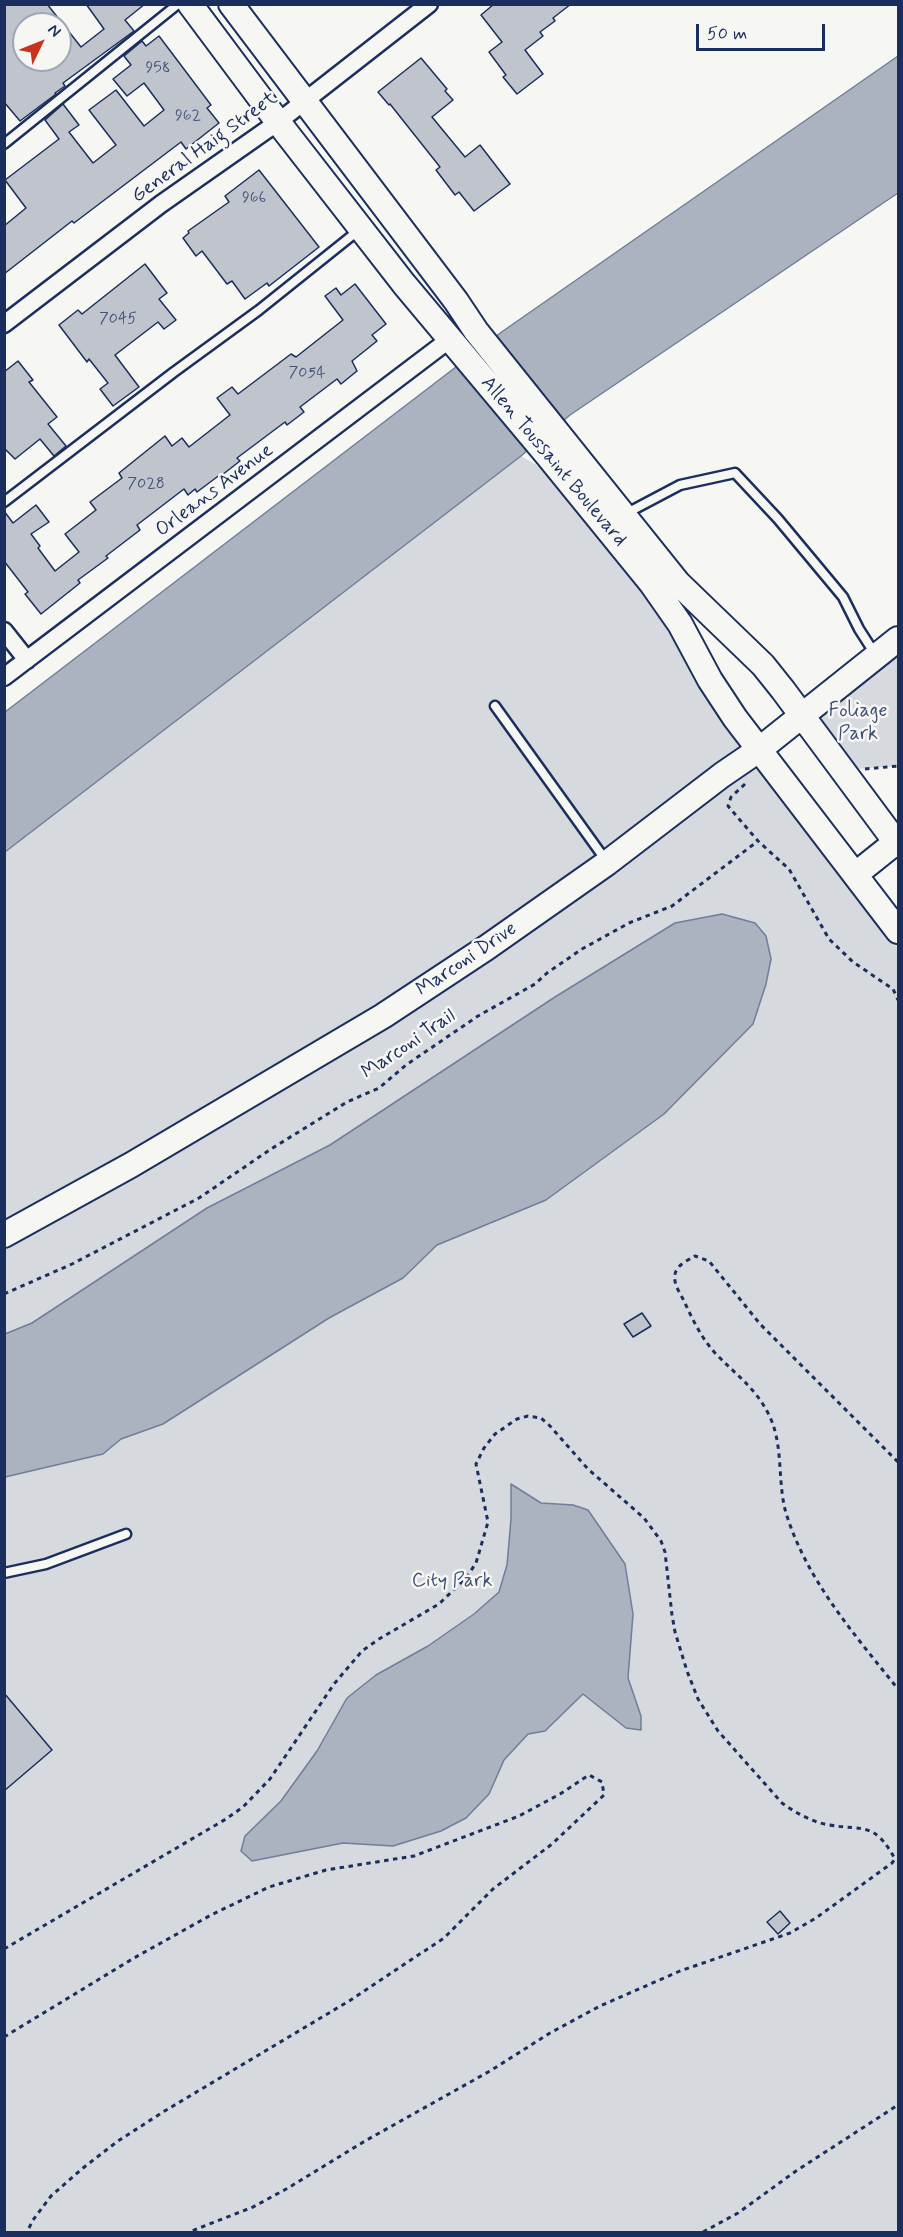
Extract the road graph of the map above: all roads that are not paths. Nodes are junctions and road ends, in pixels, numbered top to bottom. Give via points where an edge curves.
1 (177, 4) edge
2 (190, 4) edge
3 (231, 4) edge
4 (429, 4) edge
5 (305, 101) junction
6 (278, 122) junction
7 (4, 144) edge
8 (360, 229) junction
9 (411, 242) junction
10 (386, 261) junction
11 (4, 324) edge
12 (454, 343) junction
13 (557, 449) junction
14 (4, 502) edge
15 (624, 515) junction
16 (4, 630) edge
17 (898, 639) edge
18 (877, 657) junction
19 (27, 660) junction
20 (4, 677) edge
21 (495, 706) dead end
22 (804, 716) junction
23 (760, 749) junction
24 (897, 843) edge
25 (607, 862) junction
26 (856, 874) junction
27 (898, 931) edge
28 (4, 1235) edge
29 (126, 1534) dead end
30 (4, 1574) edge

1 - 7 lane
2 - 6 main road, Allen Toussaint Boulevard
3 - 5 main road, Allen Toussaint Boulevard
4 - 5 street, General Haig Street
5 - 6 street, General Haig Street
5 - 9 main road, Allen Toussaint Boulevard
6 - 8 main road, Allen Toussaint Boulevard
6 - 11 street, General Haig Street via 161,204
8 - 10 main road, Allen Toussaint Boulevard
8 - 14 lane
9 - 10 main road
9 - 13 main road, Allen Toussaint Boulevard
10 - 12 main road, Allen Toussaint Boulevard
12 - 13 main road, Allen Toussaint Boulevard
12 - 19 street, Orleans Avenue
13 - 15 main road, Allen Toussaint Boulevard
13 - 23 main road, Allen Toussaint Boulevard via 680,624 717,690
15 - 18 lane via 680,484 735,473 843,597
15 - 22 main road, Allen Toussaint Boulevard via 678,583 763,665
16 - 19 street
17 - 18 main road, Marconi Drive
18 - 22 main road, Marconi Drive
19 - 20 street, Orleans Avenue
21 - 25 lane
22 - 23 main road, Marconi Drive
22 - 24 main road, Allen Toussaint Boulevard
23 - 25 main road, Marconi Drive
23 - 26 main road, Allen Toussaint Boulevard
24 - 26 main road
25 - 28 main road, Marconi Drive via 383,1016
26 - 27 main road, Allen Toussaint Boulevard
29 - 30 lane via 46,1564

